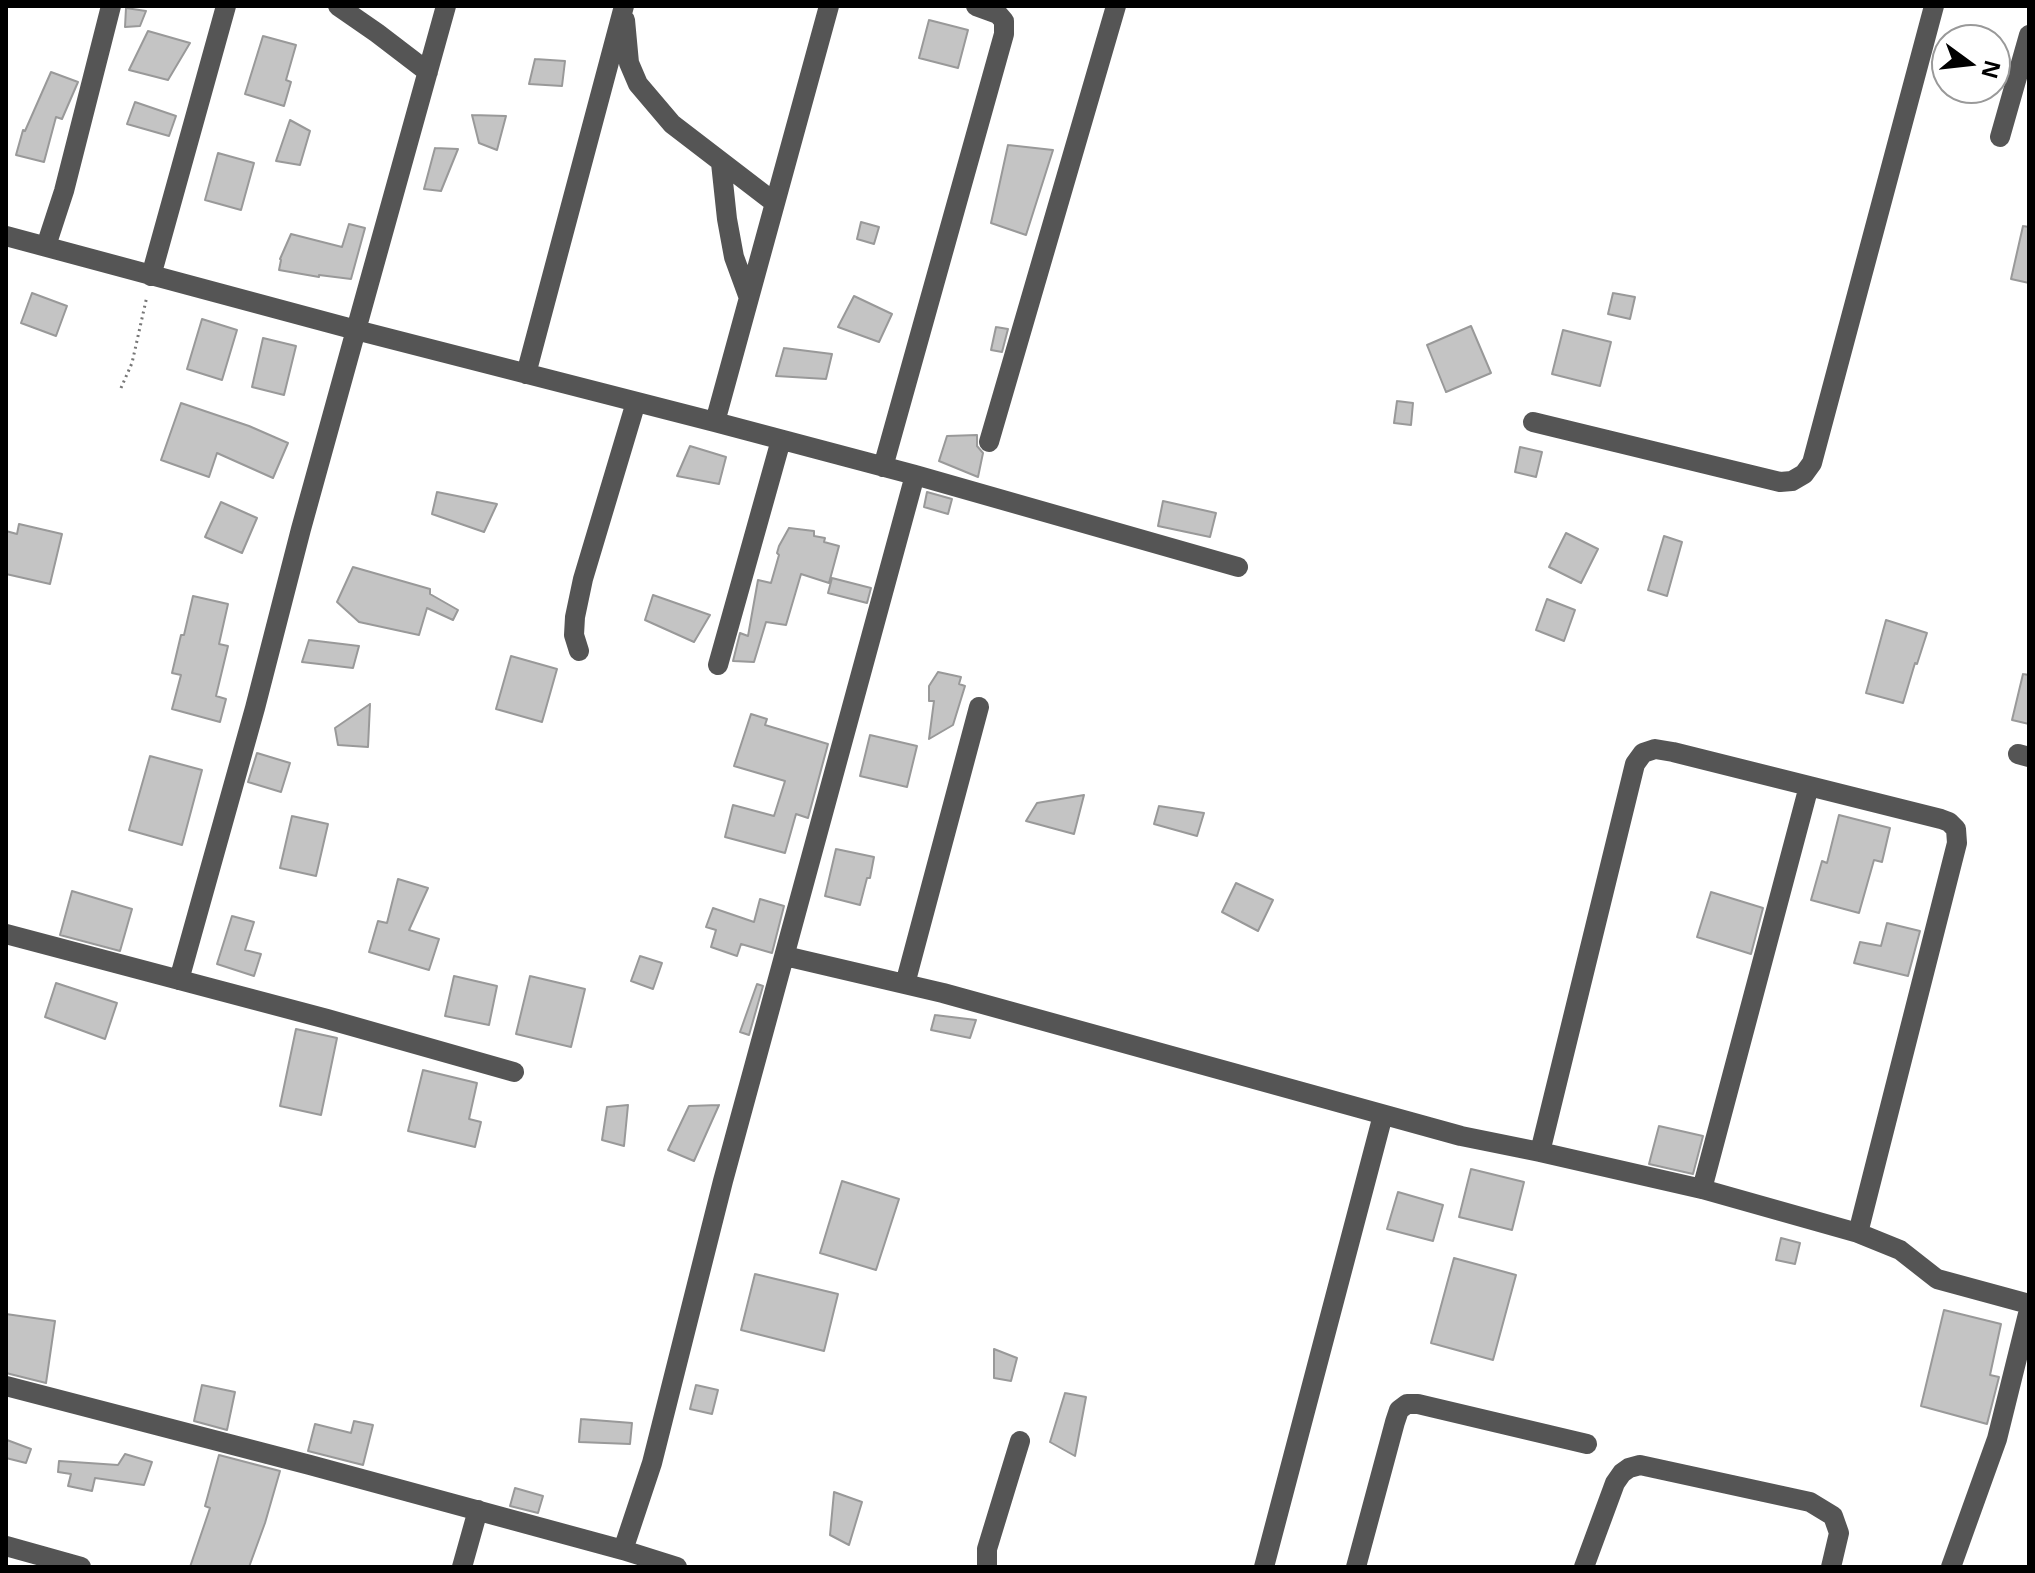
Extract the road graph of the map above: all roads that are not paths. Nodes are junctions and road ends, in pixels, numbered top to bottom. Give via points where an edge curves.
1 (111, 6) edge
2 (226, 6) edge
3 (338, 6) edge
4 (446, 6) edge
5 (829, 6) edge
6 (976, 6) edge
7 (1116, 6) edge
8 (1934, 6) edge
9 (623, 7) edge
10 (2029, 35) edge
11 (428, 72) junction
12 (2000, 137) dead end
13 (721, 163) junction
14 (775, 203) junction
15 (6, 236) edge
16 (46, 246) junction
17 (151, 276) junction
18 (749, 298) junction
19 (356, 330) junction
20 (526, 374) junction
21 (636, 402) junction
22 (715, 422) junction
23 (1533, 422) dead end
24 (781, 440) junction
25 (989, 442) dead end
26 (883, 467) junction
27 (915, 475) junction
28 (1238, 567) dead end
29 (579, 651) dead end
30 (718, 665) dead end
31 (979, 707) dead end
32 (1809, 786) junction
33 (6, 934) edge
34 (785, 956) junction
35 (179, 980) junction
36 (905, 984) junction
37 (514, 1072) dead end
38 (1383, 1115) junction
39 (1540, 1152) junction
40 (1702, 1189) junction
41 (1858, 1233) junction
42 (2029, 1307) edge
43 (6, 1386) edge
44 (1020, 1441) dead end
45 (1587, 1444) dead end
46 (478, 1510) junction
47 (6, 1546) edge
48 (623, 1550) junction
49 (81, 1567) edge
50 (462, 1567) edge
51 (677, 1567) edge
52 (987, 1567) edge
53 (1264, 1567) edge
54 (1356, 1567) edge
55 (1584, 1567) edge
56 (1831, 1567) edge
57 (1951, 1567) edge

1 - 16 street
2 - 17 street
3 - 11 street
4 - 11 street
5 - 14 street
6 - 26 street via 998,14 1004,34
7 - 25 street
8 - 23 street via 1812,463 1804,474 1780,482
9 - 13 street via 629,63 638,84 672,124
9 - 20 street
10 - 12 street
11 - 19 street
13 - 14 street
13 - 18 street via 734,257
14 - 18 street
15 - 16 street
16 - 17 street
17 - 19 street
18 - 22 street
19 - 20 street
19 - 35 street
20 - 21 street
21 - 22 street
21 - 29 street via 583,579 574,626
22 - 24 street
24 - 26 street
24 - 30 street
26 - 27 street
27 - 28 street
27 - 34 street
31 - 36 street
32 - 39 street via 1673,752 1643,753 1635,764
32 - 40 street
32 - 41 street via 1941,819 1956,829 1957,843
33 - 35 street
34 - 36 street
34 - 48 street via 652,1463
35 - 37 street
36 - 38 street
38 - 39 street
38 - 53 street
39 - 40 street
40 - 41 street
41 - 42 street via 1900,1250 1937,1279
42 - 57 street via 1997,1439
43 - 46 street
44 - 52 street via 987,1549
45 - 54 street via 1407,1404 1395,1422
46 - 48 street
46 - 50 street
47 - 49 street
48 - 51 street
55 - 56 street via 1615,1483 1622,1473 1640,1465 1810,1502 1833,1516 1839,1533

